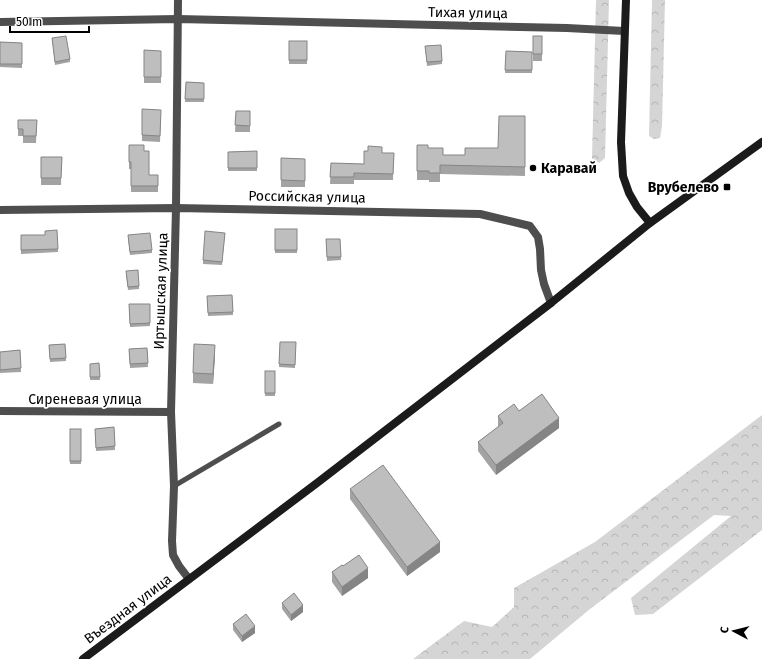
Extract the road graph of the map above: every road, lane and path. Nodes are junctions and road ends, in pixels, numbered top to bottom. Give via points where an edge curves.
1 (178, 0) edge
2 (626, 0) edge
3 (178, 19) junction
4 (0, 22) edge
5 (624, 31) junction
6 (762, 142) edge
7 (176, 208) junction
8 (0, 210) edge
9 (650, 223) junction
10 (551, 302) junction
11 (0, 411) edge
12 (171, 412) junction
13 (279, 424) dead end
14 (174, 486) junction
15 (189, 579) junction
16 (83, 659) edge

1 - 3 street, Иртышская улица
2 - 5 street
3 - 4 street, Тихая улица
3 - 5 street, Тихая улица
3 - 7 street, Иртышская улица
5 - 9 street via 621,142 623,176 637,207
6 - 9 street, Въездная улица
7 - 8 street, Российская улица
7 - 10 street, Российская улица via 480,214 530,226 538,237 540,270
7 - 12 street, Иртышская улица
9 - 10 street, Въездная улица
10 - 15 street, Въездная улица
11 - 12 street, Сиреневая улица
12 - 14 street, Иртышская улица
13 - 14 lane
14 - 15 street, Иртышская улица via 173,555
15 - 16 street, Въездная улица

